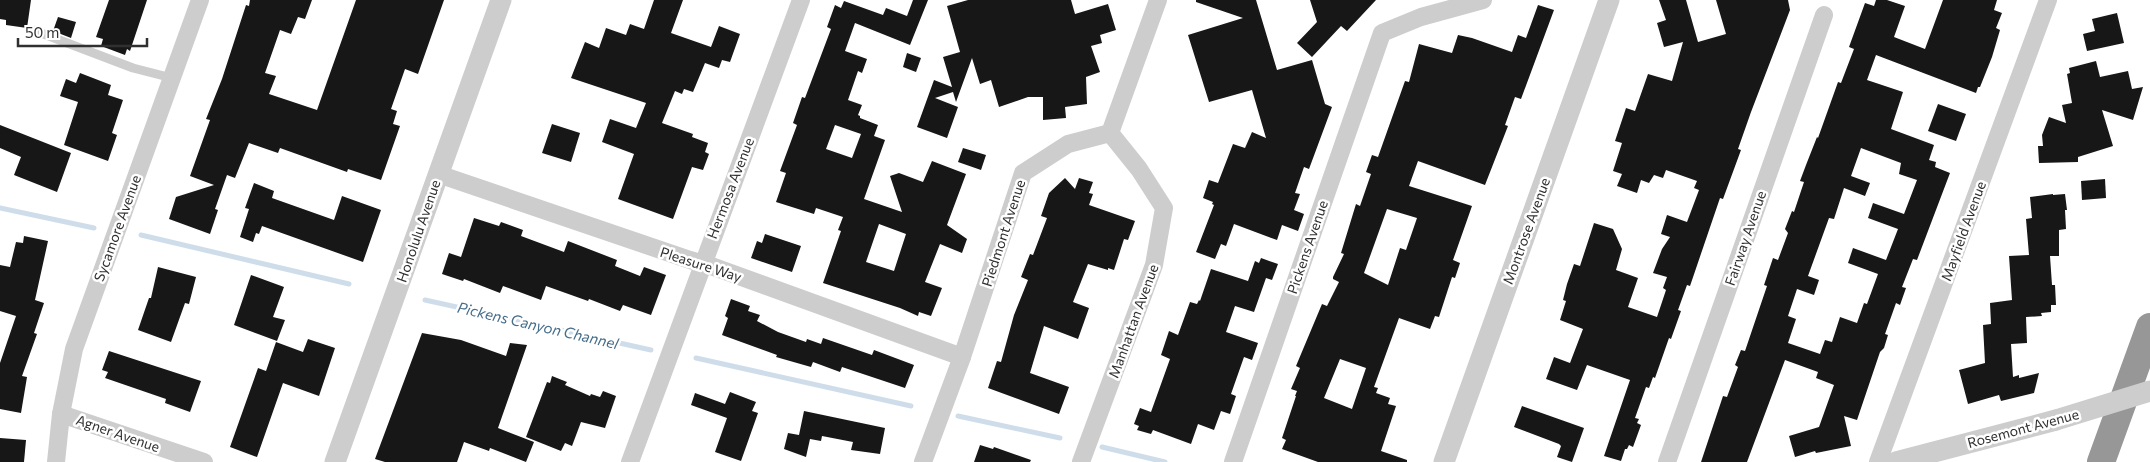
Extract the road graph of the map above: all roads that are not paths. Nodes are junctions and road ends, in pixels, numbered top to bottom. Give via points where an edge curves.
1 (200, 0) edge
2 (501, 0) edge
3 (801, 0) edge
4 (1158, 0) edge
5 (1483, 0) edge
6 (1609, 0) edge
7 (2048, 0) edge
8 (1824, 15) dead end
9 (34, 30) dead end
10 (172, 78) junction
11 (1110, 133) junction
12 (438, 174) junction
13 (702, 264) junction
14 (2150, 327) edge
15 (962, 357) junction
16 (2150, 391) edge
17 (61, 414) junction
18 (56, 462) edge
19 (204, 462) edge
20 (335, 462) edge
21 (630, 462) edge
22 (924, 462) edge
23 (1081, 462) edge
24 (1233, 462) edge
25 (1444, 462) edge
26 (1667, 462) edge
27 (1878, 462) edge
28 (1896, 462) edge
29 (2101, 462) edge

1 - 10 street, Sycamore Avenue
2 - 12 street, Honolulu Avenue
3 - 13 street, Hermosa Avenue
4 - 11 street
5 - 24 street, Pickens Avenue via 1421,17 1382,33
6 - 25 street, Montrose Avenue
7 - 27 street, Mayfield Avenue
8 - 26 street, Fairway Avenue
9 - 10 lane via 133,68
10 - 17 street, Sycamore Avenue via 74,349
11 - 15 street, Piedmont Avenue via 1068,144 1023,173
11 - 23 street, Manhattan Avenue via 1164,208 1154,265
12 - 13 street, Pleasure Way
12 - 20 street, Honolulu Avenue
13 - 15 street, Pleasure Way
13 - 21 street, Hermosa Avenue
14 - 29 highway
15 - 22 street, Piedmont Avenue
16 - 28 street, Rosemont Avenue, bridge via 2056,420
17 - 18 street, Sycamore Avenue
17 - 19 street, Agner Avenue

